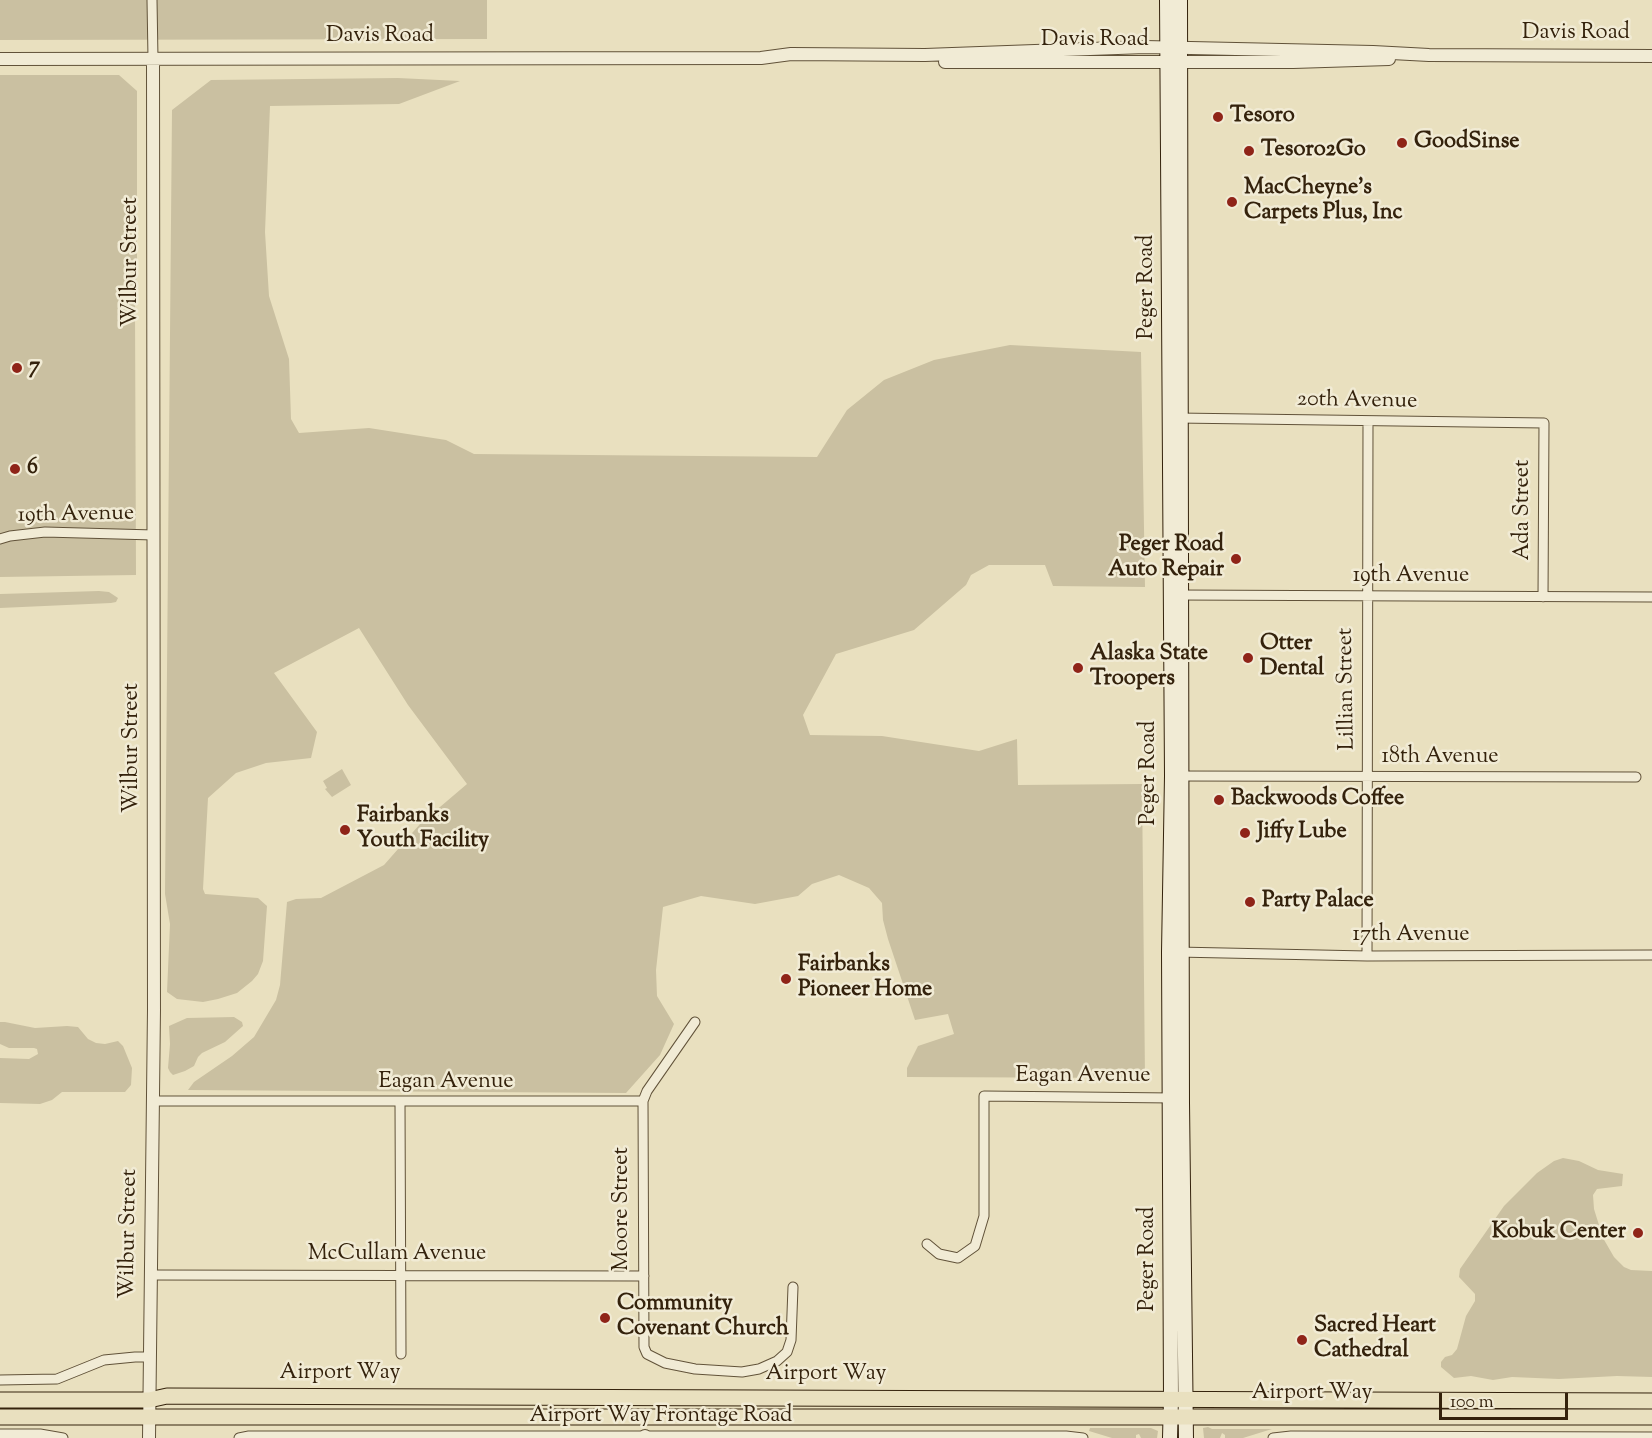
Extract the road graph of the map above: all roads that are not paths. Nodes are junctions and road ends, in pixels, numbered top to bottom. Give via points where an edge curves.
1 (152, 0) edge
2 (1167, 0) edge
3 (1180, 0) edge
4 (1174, 55) junction
5 (1652, 56) edge
6 (153, 58) junction
7 (0, 59) edge
8 (1175, 418) junction
9 (1368, 422) junction
10 (1544, 423) joint
11 (154, 535) junction
12 (0, 539) edge
13 (1176, 595) junction
14 (1366, 597) junction
15 (1543, 597) junction
16 (1652, 597) edge
17 (1177, 776) junction
18 (1368, 777) junction
19 (1636, 777) dead end
20 (1175, 952) junction
21 (1652, 955) edge
22 (1367, 956) junction
23 (695, 1022) dead end
24 (1175, 1098) junction
25 (154, 1101) junction
26 (644, 1101) junction
27 (400, 1102) junction
28 (927, 1244) dead end
29 (151, 1275) junction
30 (400, 1275) junction
31 (644, 1276) junction
32 (793, 1287) dead end
33 (401, 1354) dead end
34 (149, 1357) junction
35 (0, 1380) edge
36 (1179, 1399) junction
37 (0, 1400) edge
38 (149, 1400) junction
39 (1652, 1401) edge
40 (149, 1416) junction
41 (1187, 1416) junction
42 (0, 1417) edge
43 (1170, 1417) junction
44 (1652, 1417) edge
45 (0, 1434) edge
46 (645, 1437) edge
47 (1460, 1437) edge
48 (1652, 1437) edge
49 (63, 1438) edge
50 (149, 1438) edge
51 (239, 1438) edge
52 (398, 1438) edge
53 (1083, 1438) edge
54 (1170, 1438) edge
55 (1186, 1438) edge
56 (1273, 1438) edge

1 - 6 street
2 - 4 main road, Peger Road
3 - 4 main road, Peger Road
4 - 5 street, Davis Road via 1373,60 1429,55
4 - 6 street, Davis Road
4 - 8 main road, Peger Road
6 - 7 street, Davis Road
6 - 11 street, Wilbur Street
8 - 9 street, 20th Avenue
8 - 13 main road, Peger Road
9 - 10 street, 20th Avenue
9 - 14 street, Lillian Street
10 - 15 street, Ada Street
11 - 12 street, 19th Avenue via 54,532
11 - 25 street, Wilbur Street
13 - 14 street, 19th Avenue
13 - 17 main road, Peger Road
14 - 15 street, 19th Avenue
14 - 18 street, Lillian Street
15 - 16 street, 19th Avenue
17 - 18 street, 18th Avenue
17 - 20 main road, Peger Road
18 - 19 street, 18th Avenue
18 - 22 street, Lillian Street
20 - 22 street, 17th Avenue
20 - 24 main road, Peger Road
21 - 22 street, 17th Avenue
23 - 26 street
24 - 28 street, Eagan Avenue via 984,1096 984,1216 975,1246 958,1258 939,1254
24 - 36 main road, Peger Road
25 - 27 street, Eagan Avenue
25 - 29 street, Wilbur Street
26 - 27 street, Eagan Avenue
26 - 31 street, Moore Street
27 - 30 street
29 - 30 street, McCullam Avenue
29 - 34 street, Wilbur Street
30 - 31 street, McCullam Avenue
30 - 33 street
31 - 32 street, Moore Street via 647,1354 665,1363 695,1369 742,1371 777,1361 787,1352 791,1340
34 - 35 street via 104,1360 57,1379
34 - 38 street, Wilbur Street
36 - 38 main road, Airport Way via 166,1396
36 - 39 main road, Airport Way
36 - 41 main road, Peger Road
36 - 43 main road, Peger Road
37 - 38 main road, Airport Way
38 - 40 street, Wilbur Street
40 - 42 main road, Airport Way
40 - 43 main road, Airport Way
40 - 50 street, Wilbur Street
41 - 43 main road, Airport Way
41 - 44 main road, Airport Way
41 - 55 main road, Peger Road
43 - 54 main road, Peger Road
45 - 49 street
46 - 52 street, Airport Way Frontage Road
46 - 53 street, Airport Way Frontage Road
47 - 48 street
47 - 56 street
51 - 52 street, Airport Way Frontage Road

